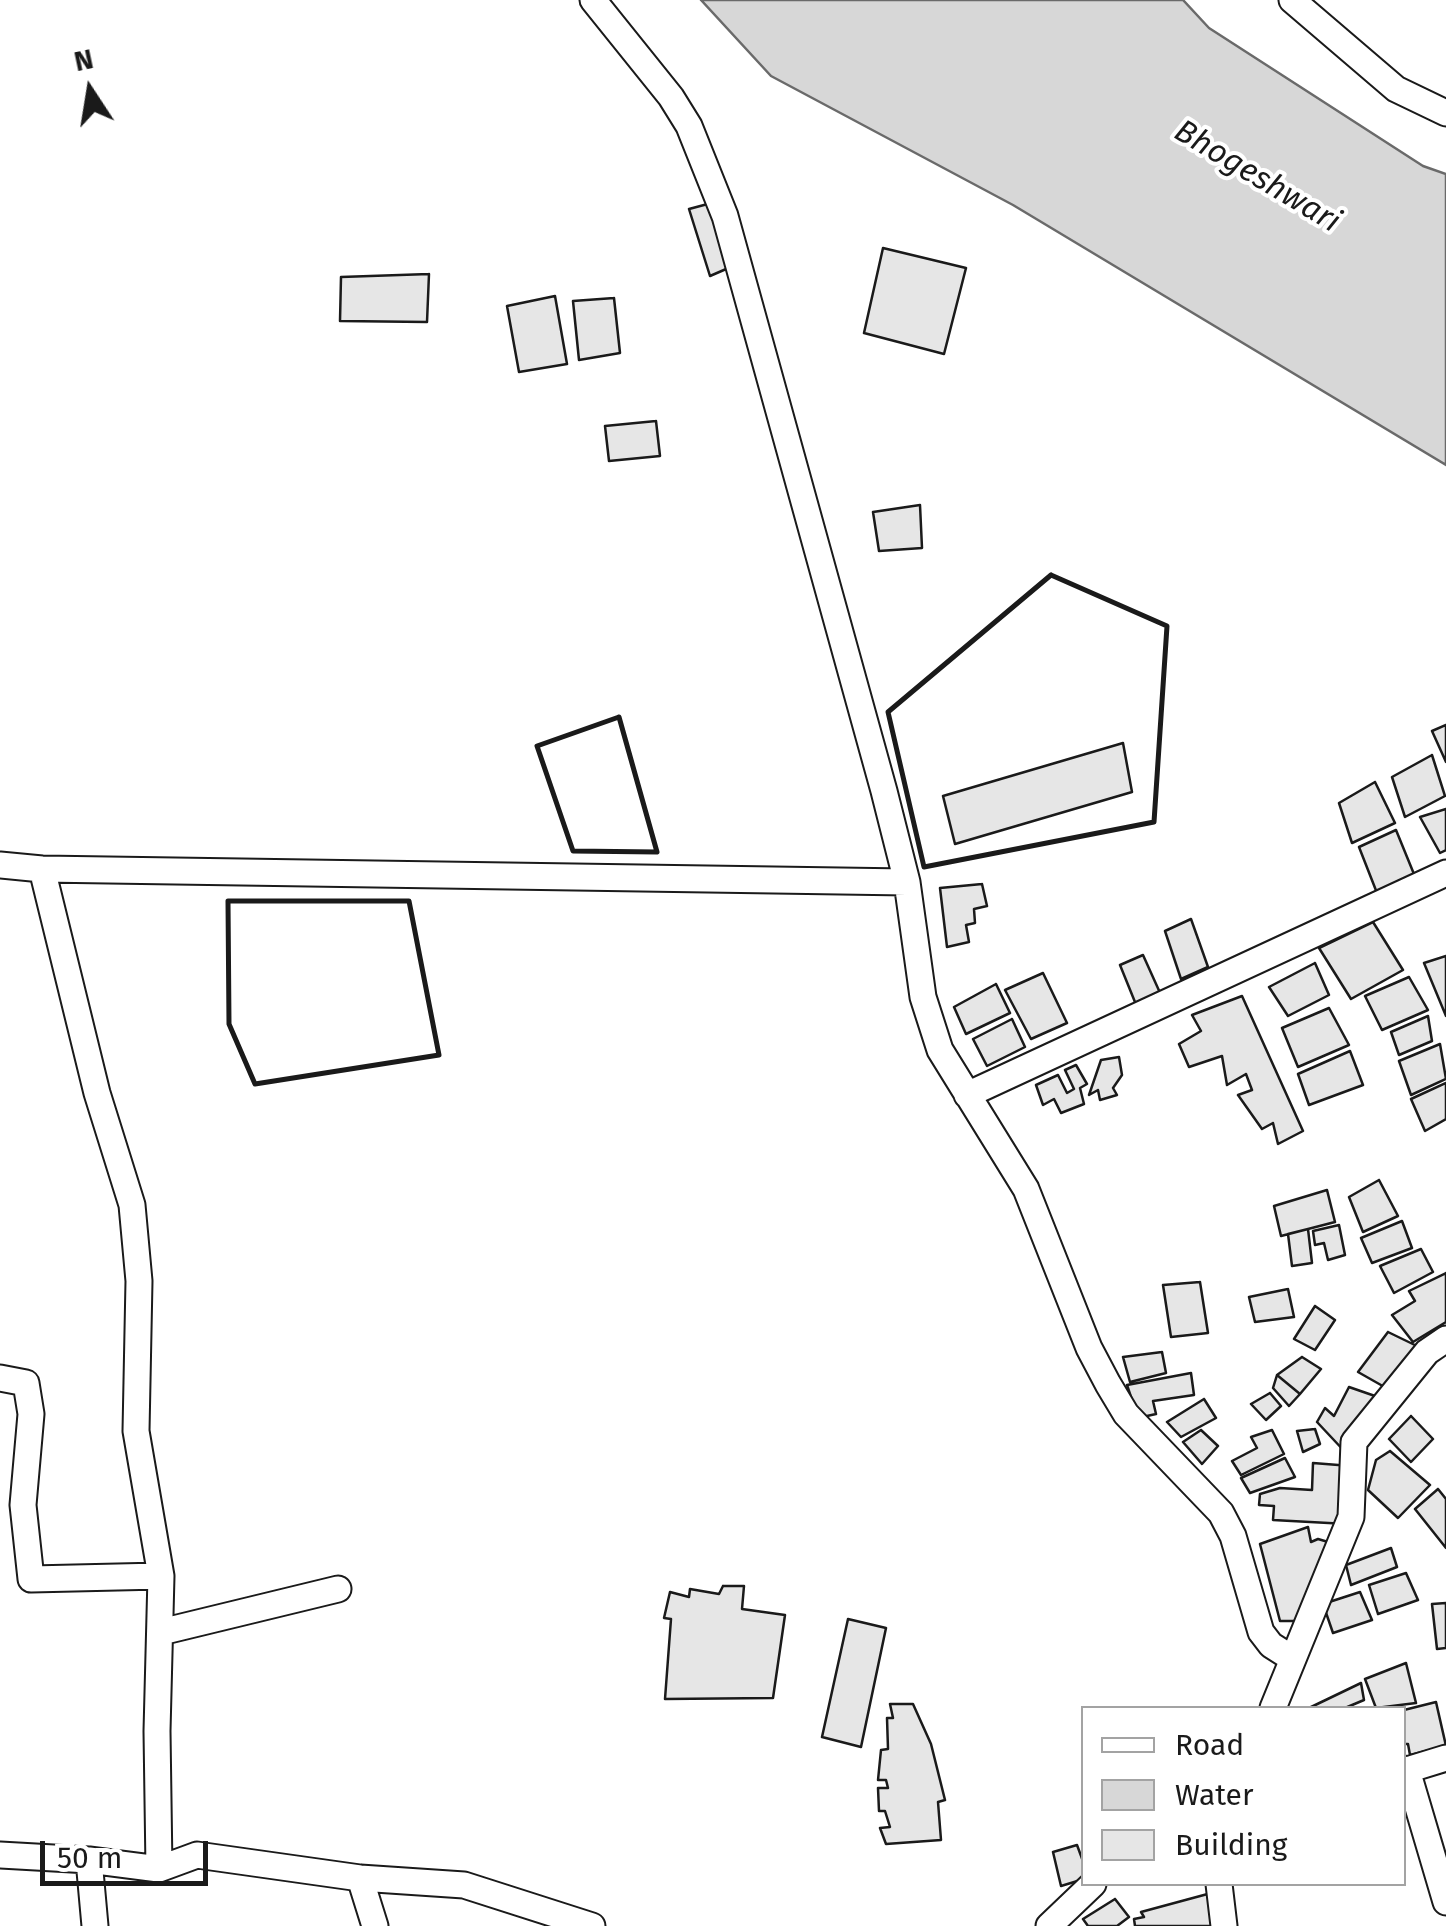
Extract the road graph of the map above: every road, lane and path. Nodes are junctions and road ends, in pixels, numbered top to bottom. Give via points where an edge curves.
1 (593, 0) edge
2 (1292, 0) edge
3 (1446, 113) edge
4 (0, 866) edge
5 (42, 869) junction
6 (1446, 873) edge
7 (907, 882) junction
8 (967, 1095) junction
9 (1446, 1339) edge
10 (0, 1378) edge
11 (161, 1576) junction
12 (338, 1588) dead end
13 (161, 1632) junction
14 (1293, 1660) junction
15 (1274, 1706) edge
16 (1446, 1758) edge
17 (1406, 1770) edge
18 (1406, 1773) edge
19 (0, 1855) edge
20 (89, 1860) junction
21 (159, 1869) junction
22 (360, 1878) junction
23 (1092, 1886) edge
24 (1219, 1886) edge
25 (1446, 1902) edge
26 (95, 1926) edge
27 (375, 1926) edge
28 (592, 1926) edge
29 (1048, 1926) edge
30 (1224, 1926) edge

1 - 7 street via 680,111 725,216
2 - 3 street via 1396,89
4 - 5 street
5 - 7 street
5 - 11 street via 132,1205 139,1282 136,1431
6 - 8 street
7 - 8 street via 930,1024
8 - 14 street via 1026,1189 1108,1384 1126,1414 1221,1513 1261,1632
9 - 14 street via 1426,1352 1354,1442 1351,1517
10 - 11 street via 26,1382 31,1414 23,1505 31,1578
11 - 13 street
12 - 13 street
13 - 21 street
14 - 15 street
16 - 17 street
18 - 25 street
19 - 20 street
20 - 21 street
20 - 26 street
21 - 22 street via 197,1855
22 - 27 street
22 - 28 street via 464,1885
23 - 29 street
24 - 30 street

